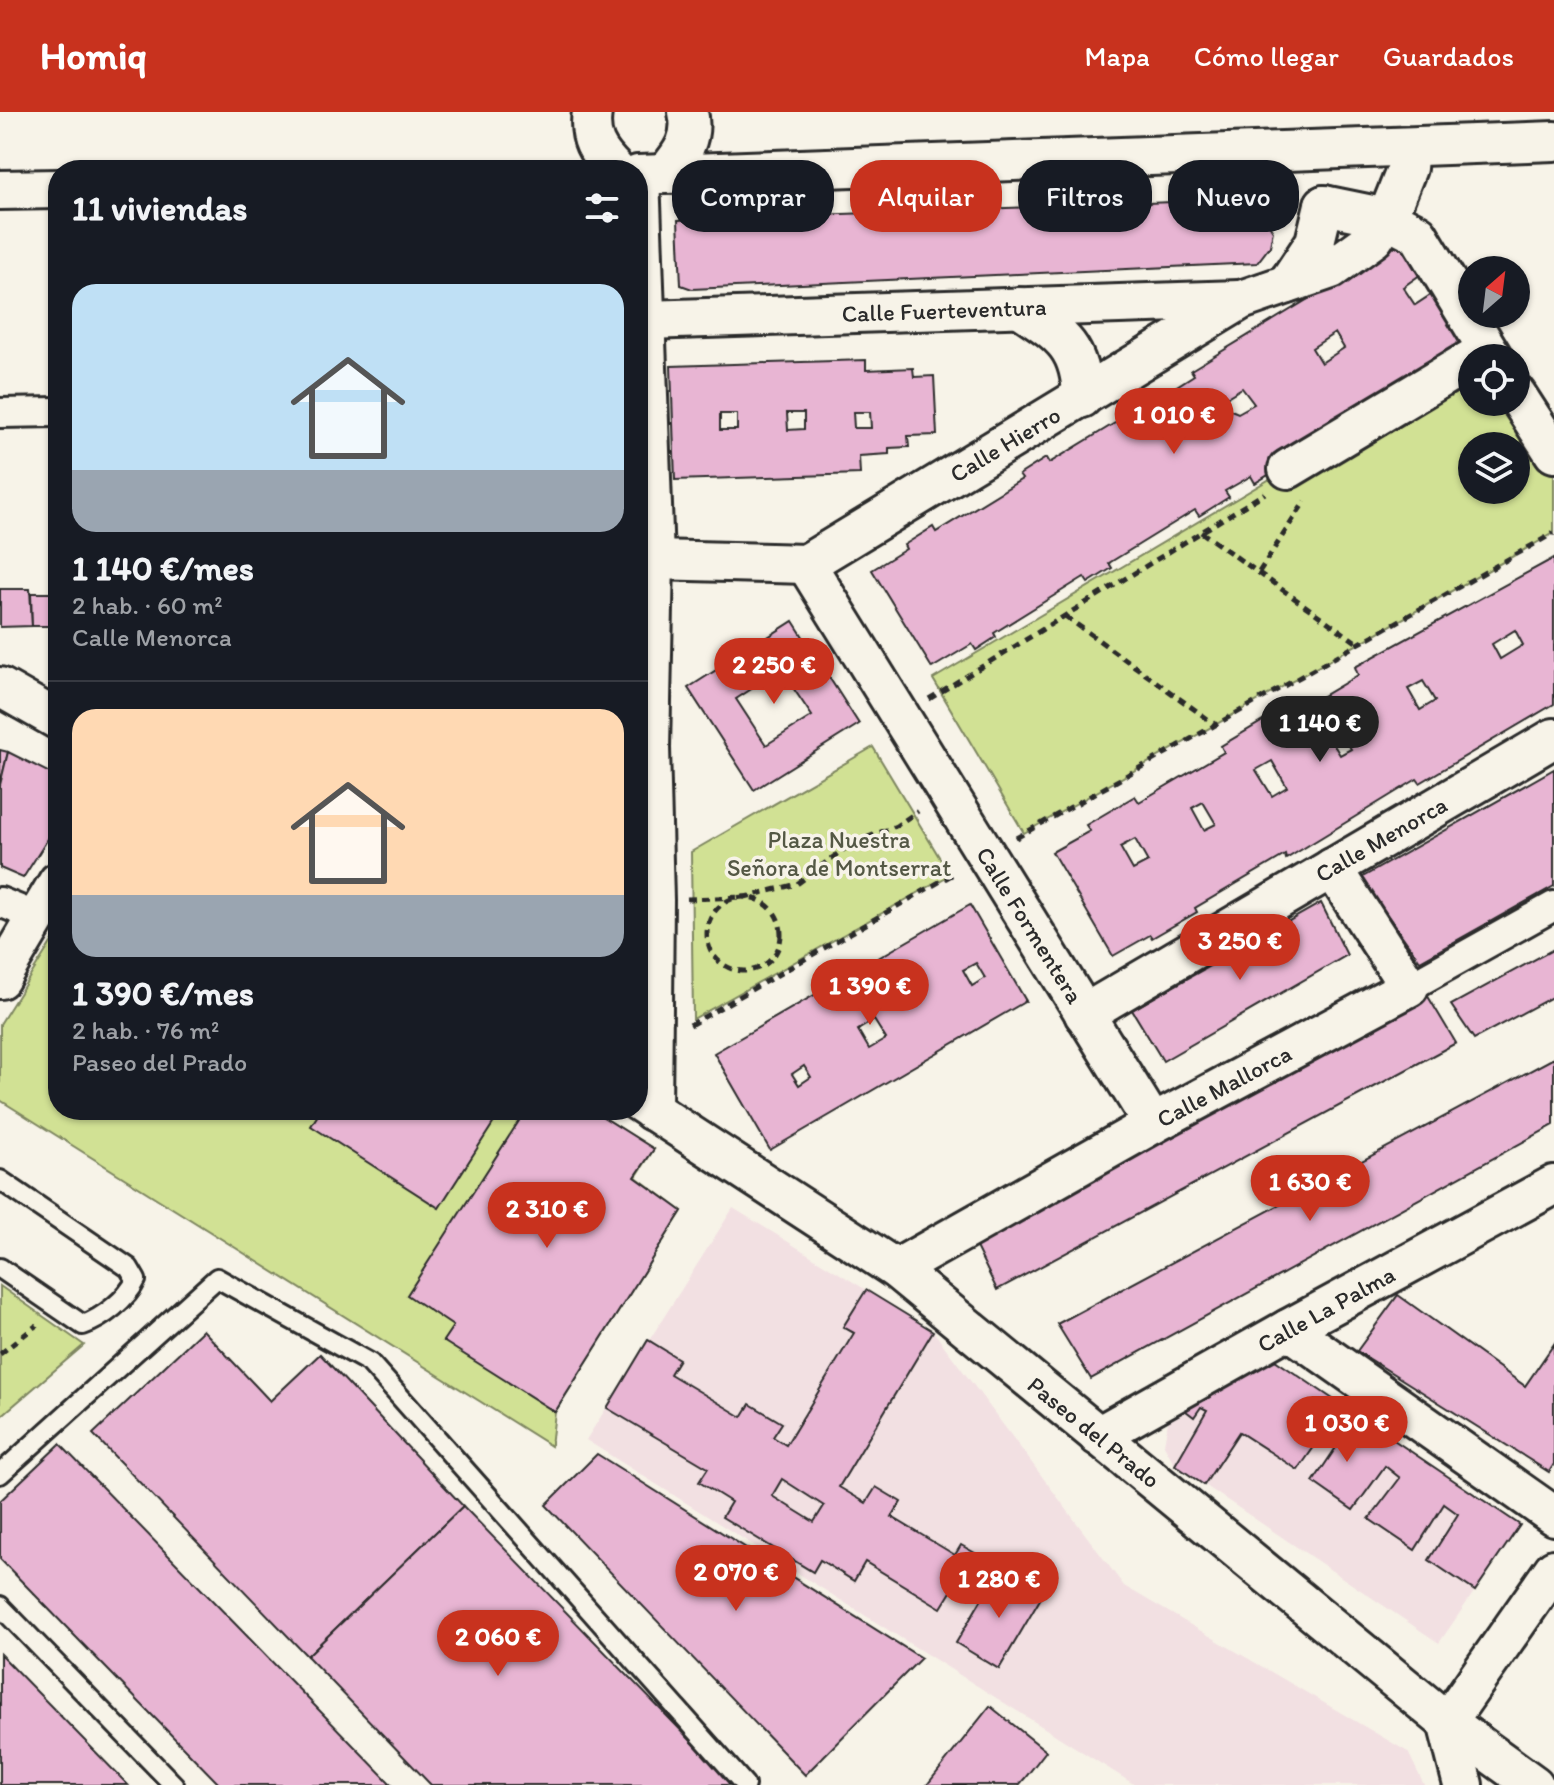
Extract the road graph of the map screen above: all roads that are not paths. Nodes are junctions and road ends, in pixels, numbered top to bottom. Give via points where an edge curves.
1 (592, 112) edge
2 (688, 112) edge
3 (1554, 141) edge
4 (1409, 147) junction
5 (1283, 152) junction
6 (612, 160) edge
7 (648, 170) edge
8 (648, 174) edge
9 (48, 189) edge
10 (0, 190) edge
11 (1324, 205) junction
12 (1387, 218) junction
13 (1287, 284) junction
14 (1241, 300) junction
15 (1019, 307) junction
16 (648, 320) edge
17 (1476, 344) edge
18 (1458, 371) edge
19 (1082, 398) junction
20 (48, 412) edge
21 (0, 413) edge
22 (1530, 416) edge
23 (1554, 453) edge
24 (648, 465) edge
25 (1279, 479) road end
26 (654, 560) junction
27 (806, 564) junction
28 (648, 591) edge
29 (0, 687) edge
30 (48, 714) edge
31 (1554, 738) edge
32 (648, 809) edge
33 (1332, 868) junction
34 (48, 899) edge
35 (0, 902) edge
36 (1554, 906) edge
37 (37, 917) junction
38 (0, 979) edge
39 (1409, 987) junction
40 (1084, 1014) junction
41 (648, 1088) edge
42 (648, 1108) edge
43 (1153, 1124) junction
44 (0, 1180) edge
45 (1554, 1185) edge
46 (0, 1268) edge
47 (896, 1269) junction
48 (1288, 1329) junction
49 (1098, 1436) junction
50 (0, 1474) edge
51 (1554, 1516) edge
52 (1554, 1569) edge
53 (0, 1606) edge
54 (1447, 1722) junction
55 (174, 1785) edge
56 (745, 1785) edge
57 (1463, 1785) edge
58 (1534, 1785) edge

1 - 6 street via 592,140 600,154
2 - 7 street via 689,139 681,155
3 - 4 street
4 - 5 street
4 - 12 street, Calle Hierro via 1407,168
5 - 8 street
5 - 11 street
9 - 10 street
11 - 12 street
11 - 13 street via 1315,242
12 - 13 street, Calle Hierro via 1374,238 1331,269
12 - 17 street via 1418,234
13 - 14 street, Calle Hierro
14 - 15 street, Calle Fuerteventura
14 - 19 street, Calle Hierro
15 - 16 street, Calle Fuerteventura
15 - 19 street via 1071,348 1082,376
18 - 25 street
19 - 27 street, Calle Hierro
20 - 21 street
22 - 23 street
24 - 26 street
26 - 27 street
26 - 28 street
27 - 40 street, Calle Formentera
29 - 30 street
31 - 33 street, Calle Menorca
32 - 41 street via 655,1046
33 - 39 street
33 - 40 street, Calle Menorca
34 - 37 street
35 - 37 street
36 - 39 street, Calle Mallorca
37 - 38 street
39 - 43 street, Calle Mallorca
40 - 43 street, Calle Formentera
42 - 47 street, Paseo del Prado
43 - 47 street, Calle Mallorca
44 - 46 lane via 129,1268 136,1280 130,1293 83,1325
45 - 48 street, Calle La Palma
47 - 49 street, Paseo del Prado
48 - 49 street, Calle La Palma
48 - 51 street
49 - 54 street, Paseo del Prado
50 - 56 lane via 217,1278 370,1363
52 - 54 street
53 - 55 lane
54 - 57 street
54 - 58 street, Paseo del Prado

